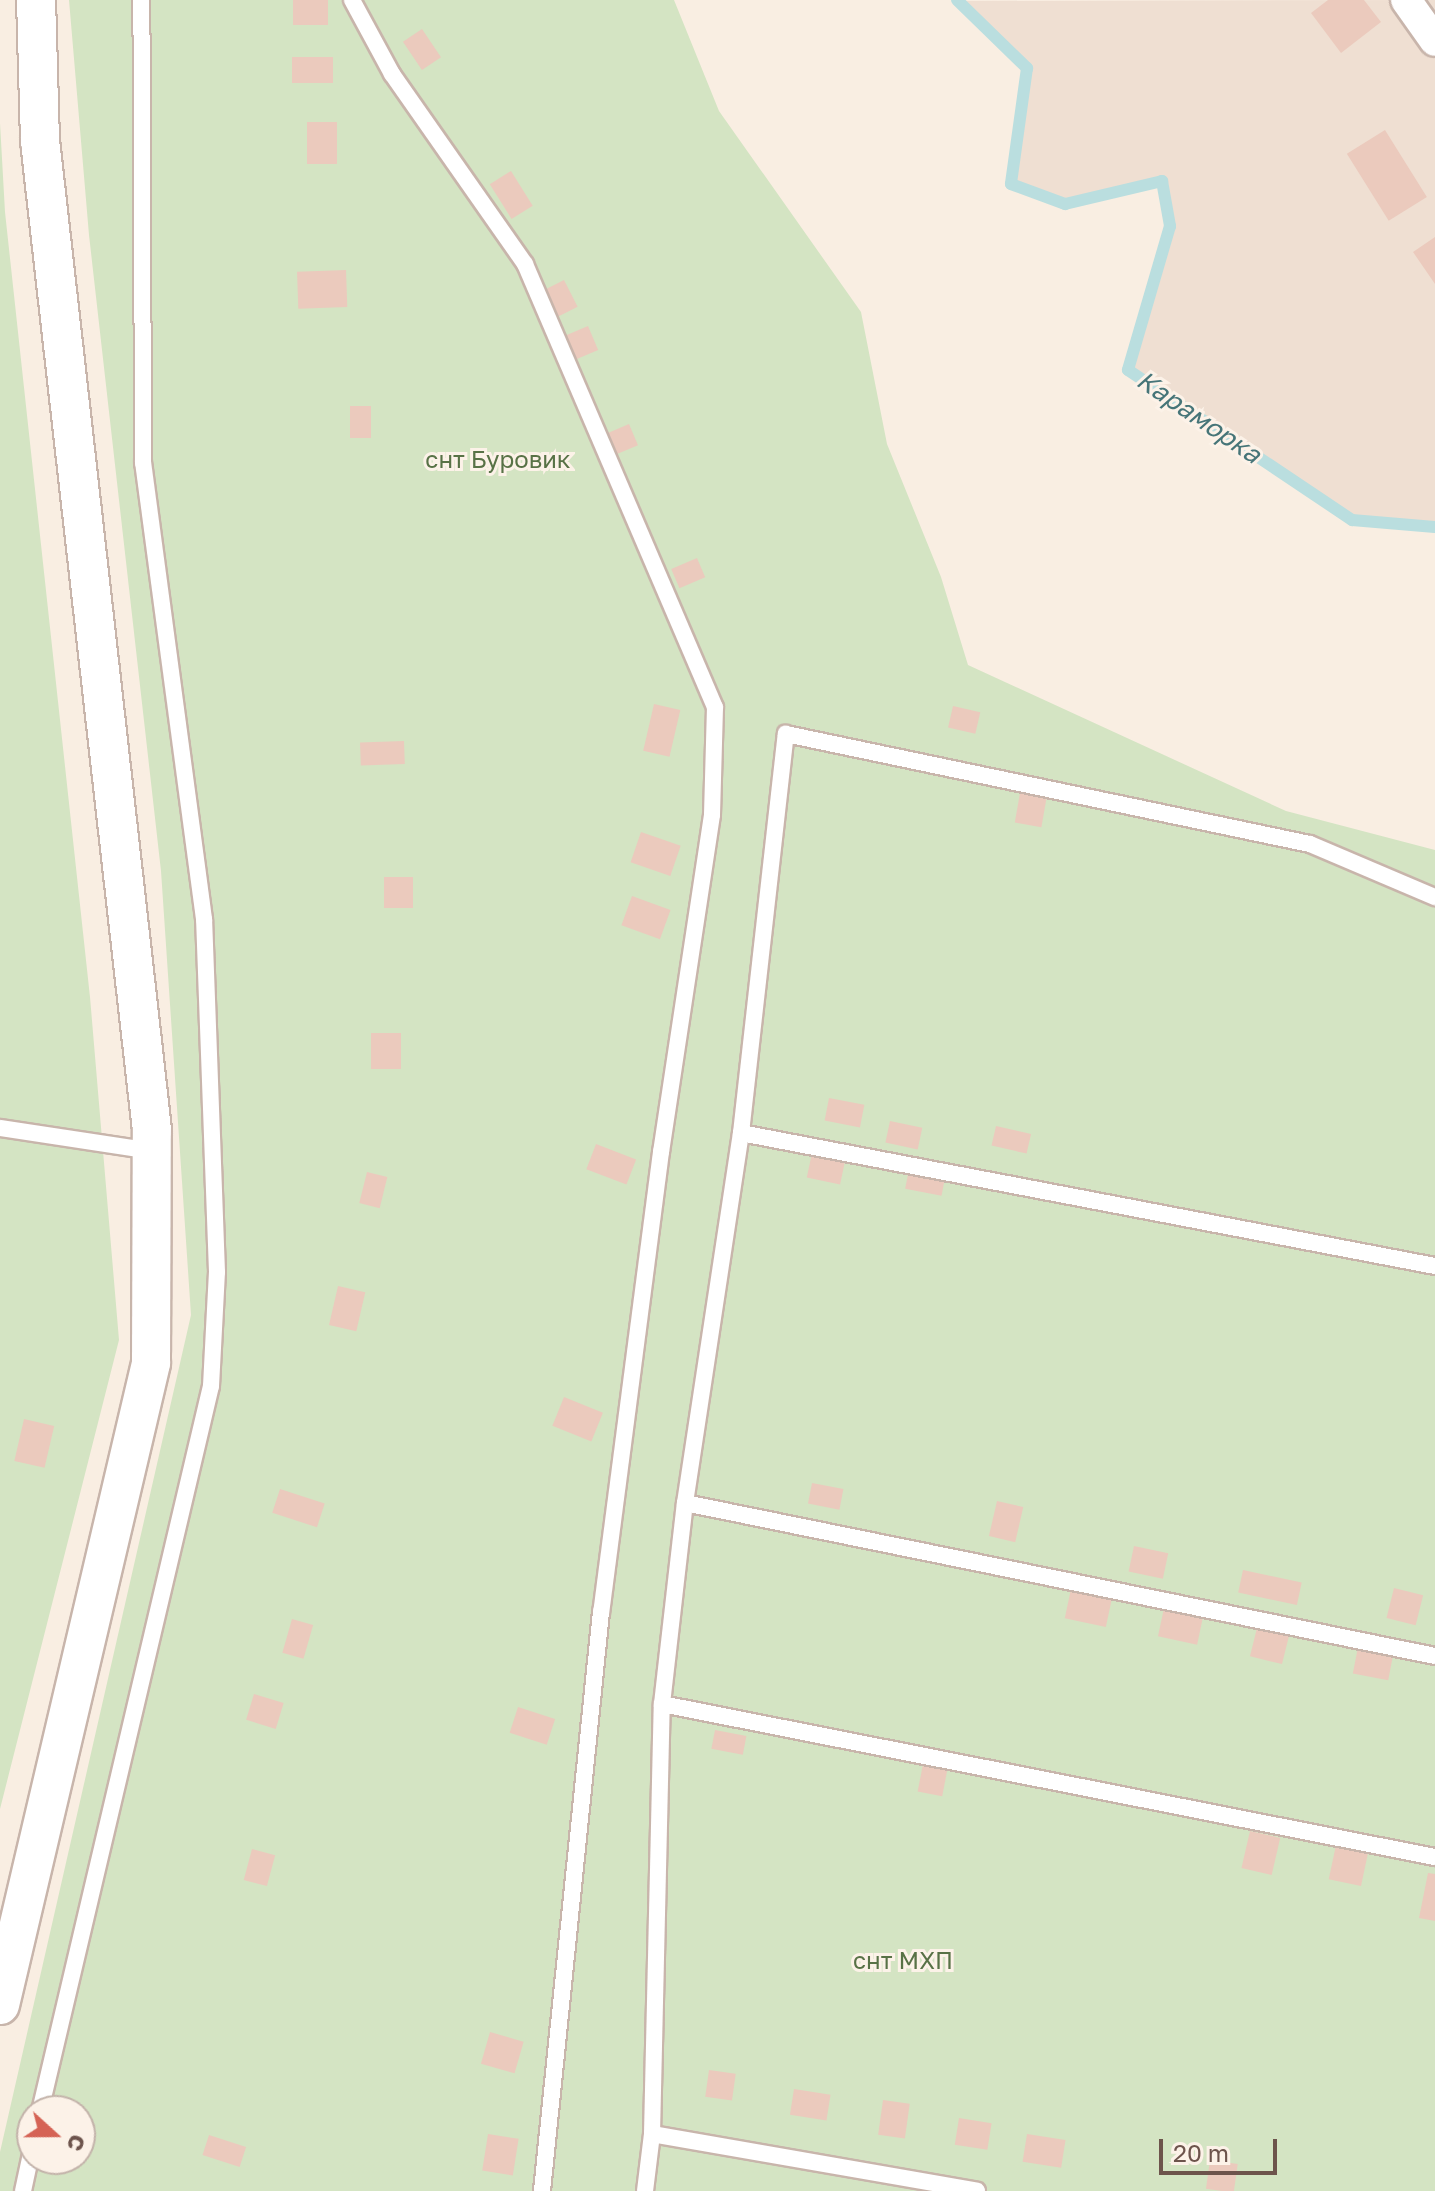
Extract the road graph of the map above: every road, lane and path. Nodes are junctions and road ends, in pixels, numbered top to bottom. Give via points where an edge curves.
1 (36, 0) edge
2 (141, 0) edge
3 (352, 0) edge
4 (1406, 0) edge
5 (1435, 41) edge
6 (1435, 897) edge
7 (0, 1128) edge
8 (741, 1133) junction
9 (152, 1151) junction
10 (1435, 1266) edge
11 (685, 1503) junction
12 (1435, 1656) edge
13 (662, 1704) junction
14 (1435, 1857) edge
15 (0, 2005) edge
16 (44, 2095) edge
17 (652, 2134) junction
18 (542, 2191) edge
19 (645, 2191) edge
20 (977, 2191) edge

1 - 9 street via 40,141
2 - 16 lane via 143,463 204,919 216,1286 211,1386
3 - 18 lane via 392,74 525,264 715,707 712,815 661,1152 601,1612
4 - 5 street
6 - 8 lane via 1310,844 786,734
7 - 9 lane
8 - 10 lane
8 - 11 lane
9 - 15 street via 151,1363
11 - 12 lane
11 - 13 lane
13 - 14 lane
13 - 17 lane
17 - 19 lane
17 - 20 lane

